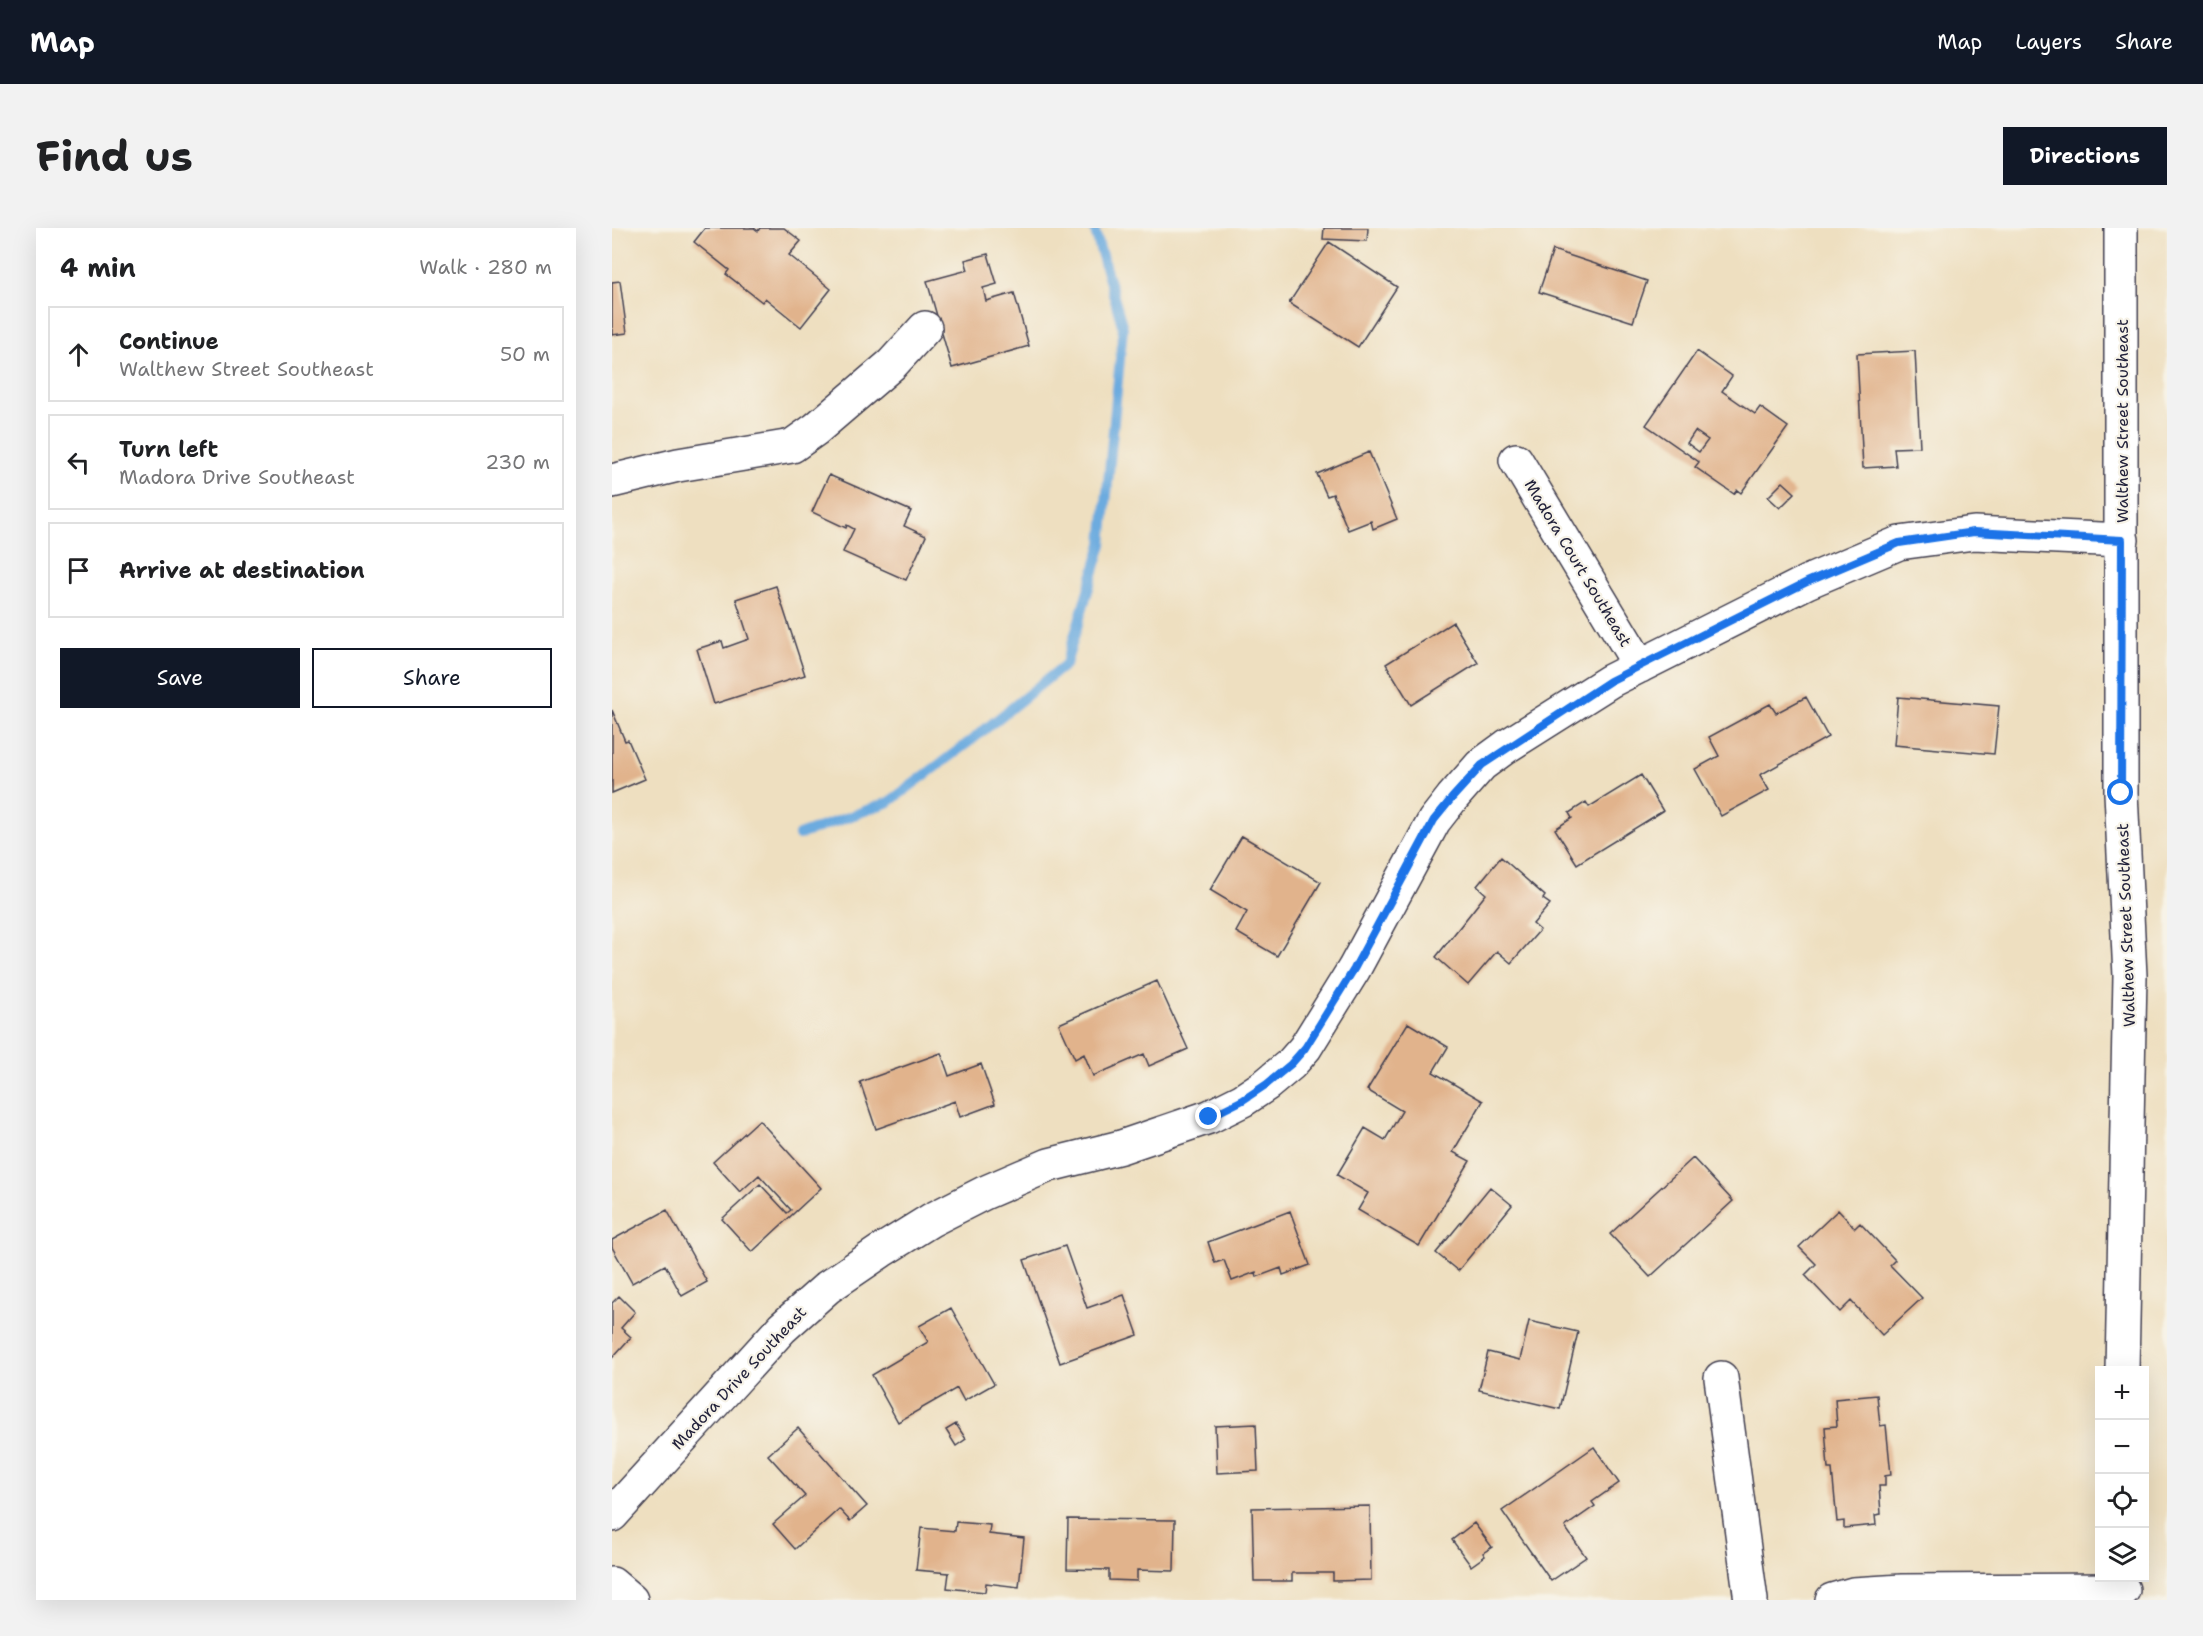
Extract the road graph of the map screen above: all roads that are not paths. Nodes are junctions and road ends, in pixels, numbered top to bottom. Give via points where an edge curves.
1 (2121, 228) edge
2 (925, 328) dead end
3 (1516, 460) dead end
4 (612, 481) edge
5 (2122, 540) junction
6 (1640, 666) junction
7 (2122, 1366) edge
8 (1721, 1378) dead end
9 (612, 1515) edge
10 (612, 1584) edge
11 (2123, 1589) edge
12 (631, 1600) edge
13 (1751, 1600) edge
14 (1832, 1600) edge

1 - 5 street, Walthew Street Southeast
2 - 4 street via 892,364 792,446 678,465
3 - 6 street, Madora Court Southeast
5 - 6 street, Madora Drive Southeast via 1974,532 1899,543 1807,582
5 - 7 street, Walthew Street Southeast via 2121,793 2130,976
6 - 9 street, Madora Drive Southeast via 1507,746 1482,765 1452,798 1434,820 1354,969 1305,1048 1267,1084 1209,1117 1121,1147 1049,1165 984,1193 881,1251 828,1287 782,1328
8 - 13 street
10 - 12 street
11 - 14 street via 1902,1591 1853,1594

